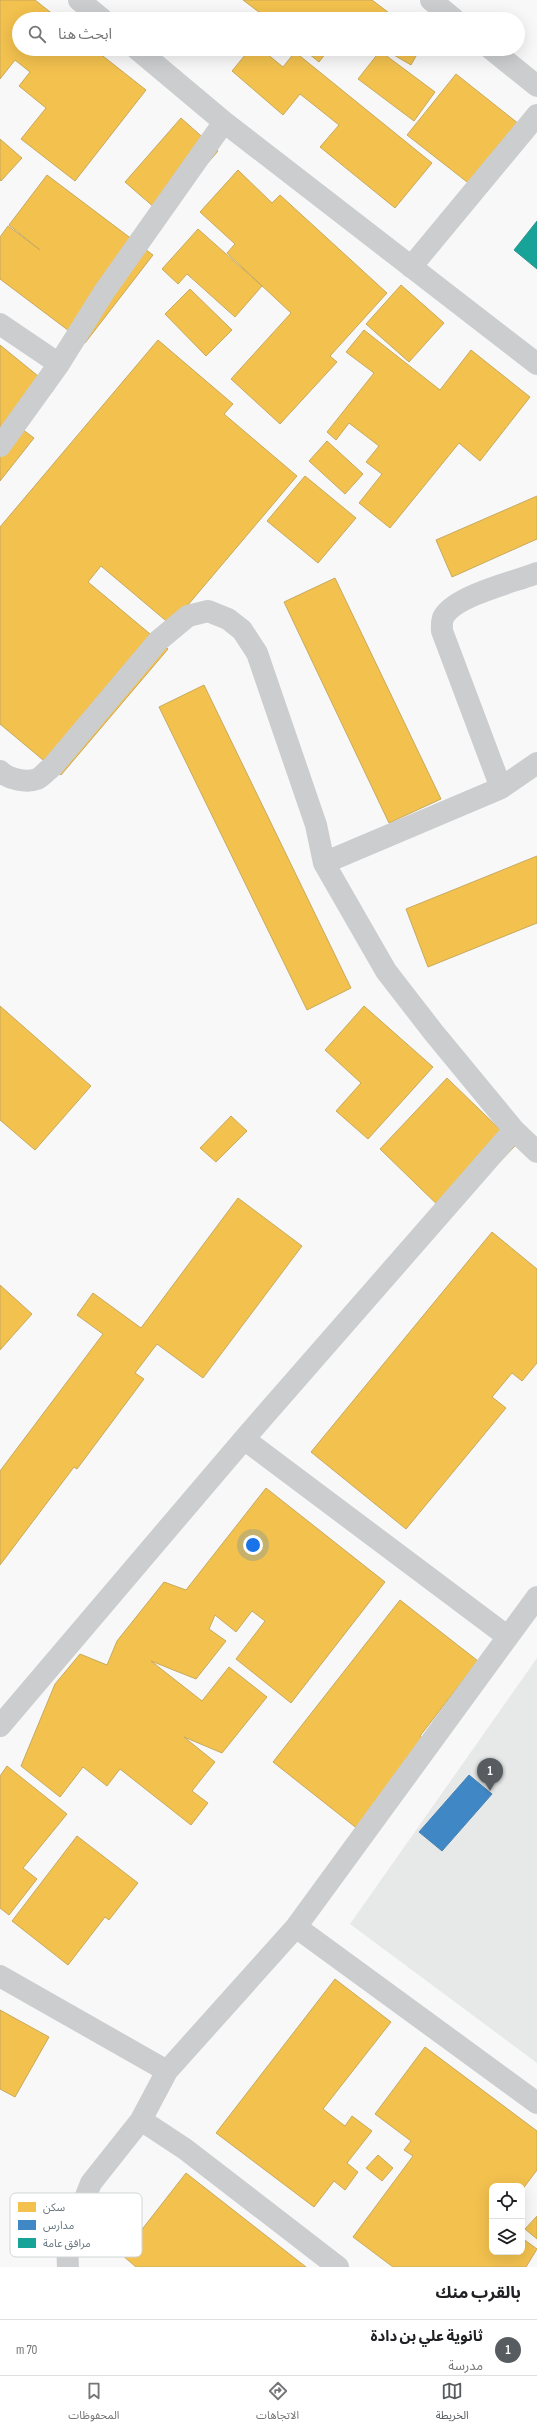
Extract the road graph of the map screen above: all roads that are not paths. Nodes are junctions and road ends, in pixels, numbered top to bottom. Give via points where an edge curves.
1 (79, 0) edge
2 (431, 0) edge
3 (94, 12) edge
4 (446, 12) edge
5 (145, 56) edge
6 (500, 56) edge
7 (537, 86) edge
8 (537, 114) edge
9 (224, 122) junction
10 (411, 267) junction
11 (0, 324) edge
12 (59, 364) junction
13 (537, 364) edge
14 (0, 446) edge
15 (536, 577) edge
16 (537, 763) edge
17 (0, 771) edge
18 (501, 788) junction
19 (324, 863) junction
20 (514, 1130) junction
21 (537, 1152) edge
22 (244, 1439) junction
23 (537, 1597) edge
24 (508, 1637) junction
25 (0, 1726) edge
26 (296, 1927) junction
27 (0, 1976) edge
28 (167, 2071) junction
29 (537, 2103) edge
30 (141, 2120) junction
31 (87, 2193) edge
32 (68, 2257) edge
33 (68, 2267) edge
34 (338, 2267) edge

1 - 3 street
2 - 4 street
5 - 9 street
6 - 7 street
8 - 10 street
9 - 10 street
9 - 12 street via 104,292
10 - 13 street
11 - 12 street
12 - 14 street
15 - 18 street via 473,595 445,614 442,621 442,631
16 - 18 street
17 - 19 street via 4,775 25,781 37,778 52,767 158,641 188,616 208,612 228,619 242,630 257,653 316,825
18 - 19 street
19 - 20 street via 386,970
20 - 21 street
20 - 22 street
22 - 24 street
22 - 25 street
23 - 24 street
24 - 26 street
26 - 28 street
26 - 29 street
27 - 28 street
28 - 30 street
30 - 31 street via 91,2183
30 - 34 street via 184,2149
32 - 33 street

